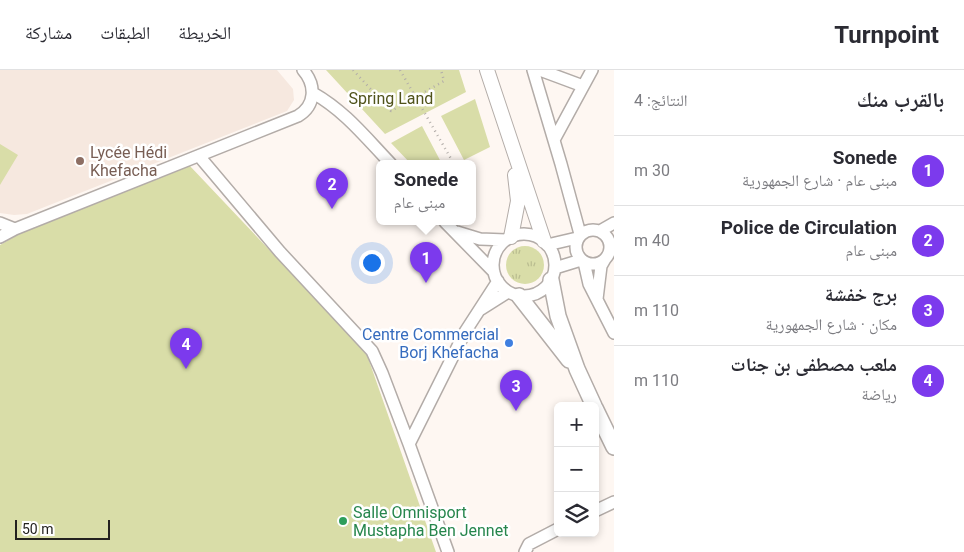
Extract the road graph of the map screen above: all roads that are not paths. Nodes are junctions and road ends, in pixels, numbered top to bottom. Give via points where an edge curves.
1 (303, 70) edge
2 (487, 70) edge
3 (533, 70) edge
4 (540, 70) edge
5 (592, 70) edge
6 (583, 86) junction
7 (313, 93) junction
8 (554, 140) junction
9 (511, 144) junction
10 (199, 156) junction
11 (387, 160) edge
12 (0, 223) edge
13 (614, 223) edge
14 (448, 225) edge
15 (15, 229) junction
16 (454, 231) junction
17 (587, 233) junction
18 (0, 237) edge
19 (508, 239) junction
20 (546, 243) junction
21 (610, 252) edge
22 (582, 261) junction
23 (553, 274) junction
24 (496, 276) junction
25 (514, 294) junction
26 (597, 299) junction
27 (477, 312) junction
28 (614, 333) edge
29 (576, 369) junction
30 (592, 402) edge
31 (599, 415) edge
32 (409, 444) junction
33 (614, 447) edge
34 (614, 502) edge
35 (599, 509) edge
36 (554, 532) edge
37 (448, 552) edge
38 (525, 552) edge

1 - 7 street
2 - 9 street
3 - 8 street
4 - 6 street
5 - 6 street
6 - 8 street
7 - 10 street via 308,107 298,116
7 - 11 street via 346,116
8 - 17 street via 570,194
9 - 19 street via 518,201
9 - 20 street
10 - 15 street
10 - 32 street via 280,252 372,351
12 - 15 street
13 - 17 street
14 - 16 street
15 - 18 street
16 - 19 street via 480,239
16 - 24 street
17 - 20 street
17 - 21 street via 608,238
17 - 22 street via 576,251
19 - 20 street via 528,235
19 - 24 street via 493,262
20 - 23 street via 552,252
21 - 22 street via 595,264
21 - 26 street via 601,266
22 - 23 street
22 - 26 street
23 - 25 street via 546,288 538,293 529,296
23 - 29 main road via 558,316
24 - 25 street
24 - 27 street
25 - 27 street
25 - 29 main road
26 - 28 street
27 - 32 street
29 - 30 main road
31 - 33 main road
32 - 37 street
34 - 35 street
36 - 38 street via 529,544

